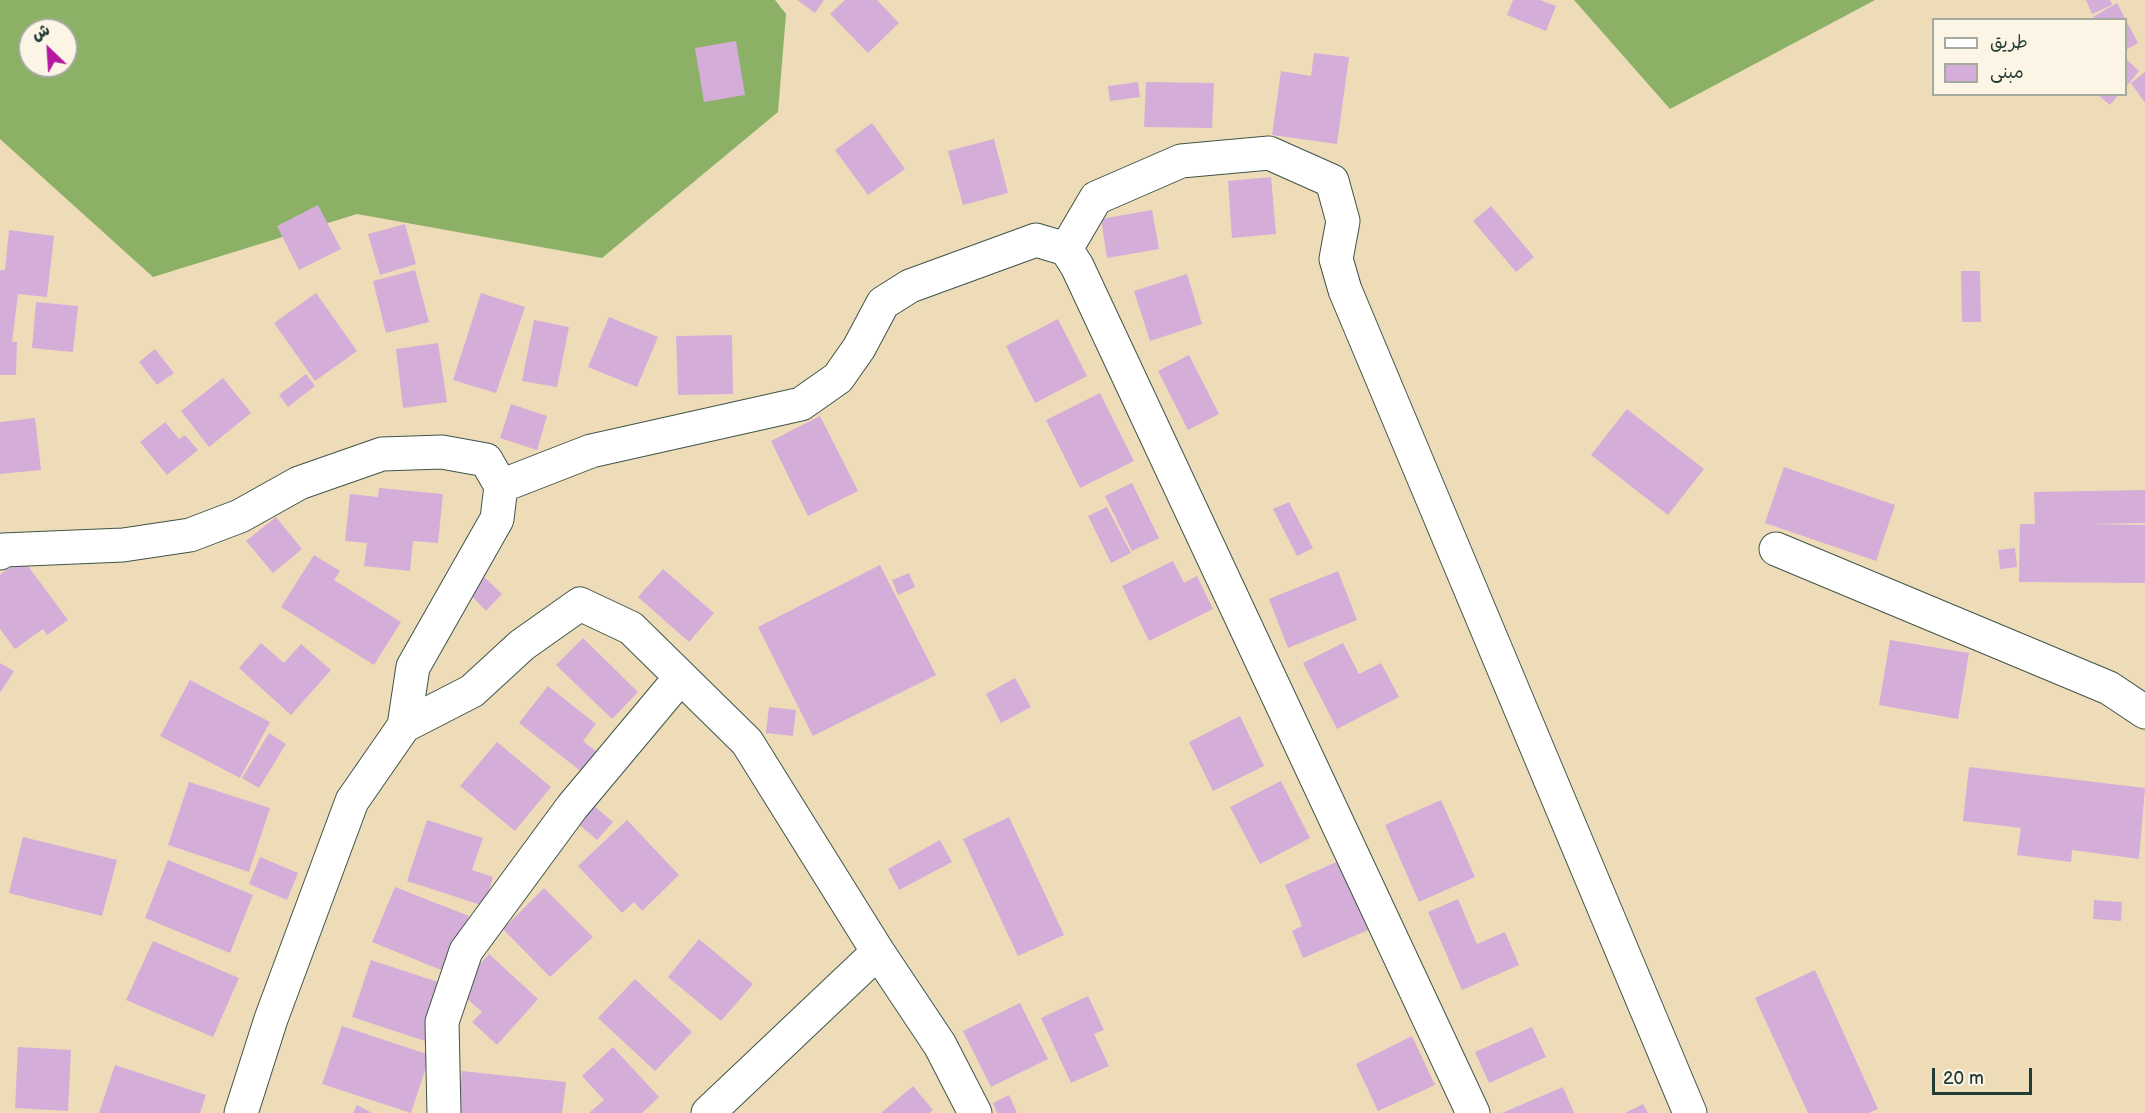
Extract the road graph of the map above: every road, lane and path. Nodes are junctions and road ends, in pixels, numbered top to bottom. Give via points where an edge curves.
1 (1066, 249) junction
2 (501, 486) junction
3 (1776, 549) dead end
4 (1, 550) edge
5 (680, 678) junction
6 (2145, 712) edge
7 (404, 726) junction
8 (878, 952) junction
9 (241, 1113) edge
10 (444, 1113) edge
11 (708, 1113) edge
12 (975, 1113) edge
13 (1473, 1113) edge
14 (1690, 1113) edge

1 - 2 street via 1036,240 910,286 883,303 838,378 801,404 591,451
1 - 13 street
1 - 14 street via 1096,198 1181,161 1269,153 1332,181 1343,221 1336,259 1345,290
2 - 4 street via 486,460 442,453 382,454 299,483 240,516 190,535 123,545
2 - 7 street via 498,519 413,667
3 - 6 street via 2109,688
5 - 7 street via 631,628 580,604 522,645 472,691
5 - 8 street via 747,742
5 - 10 street via 572,807 466,951 442,1022
7 - 9 street via 352,801 271,1019
8 - 11 street
8 - 12 street via 940,1045

